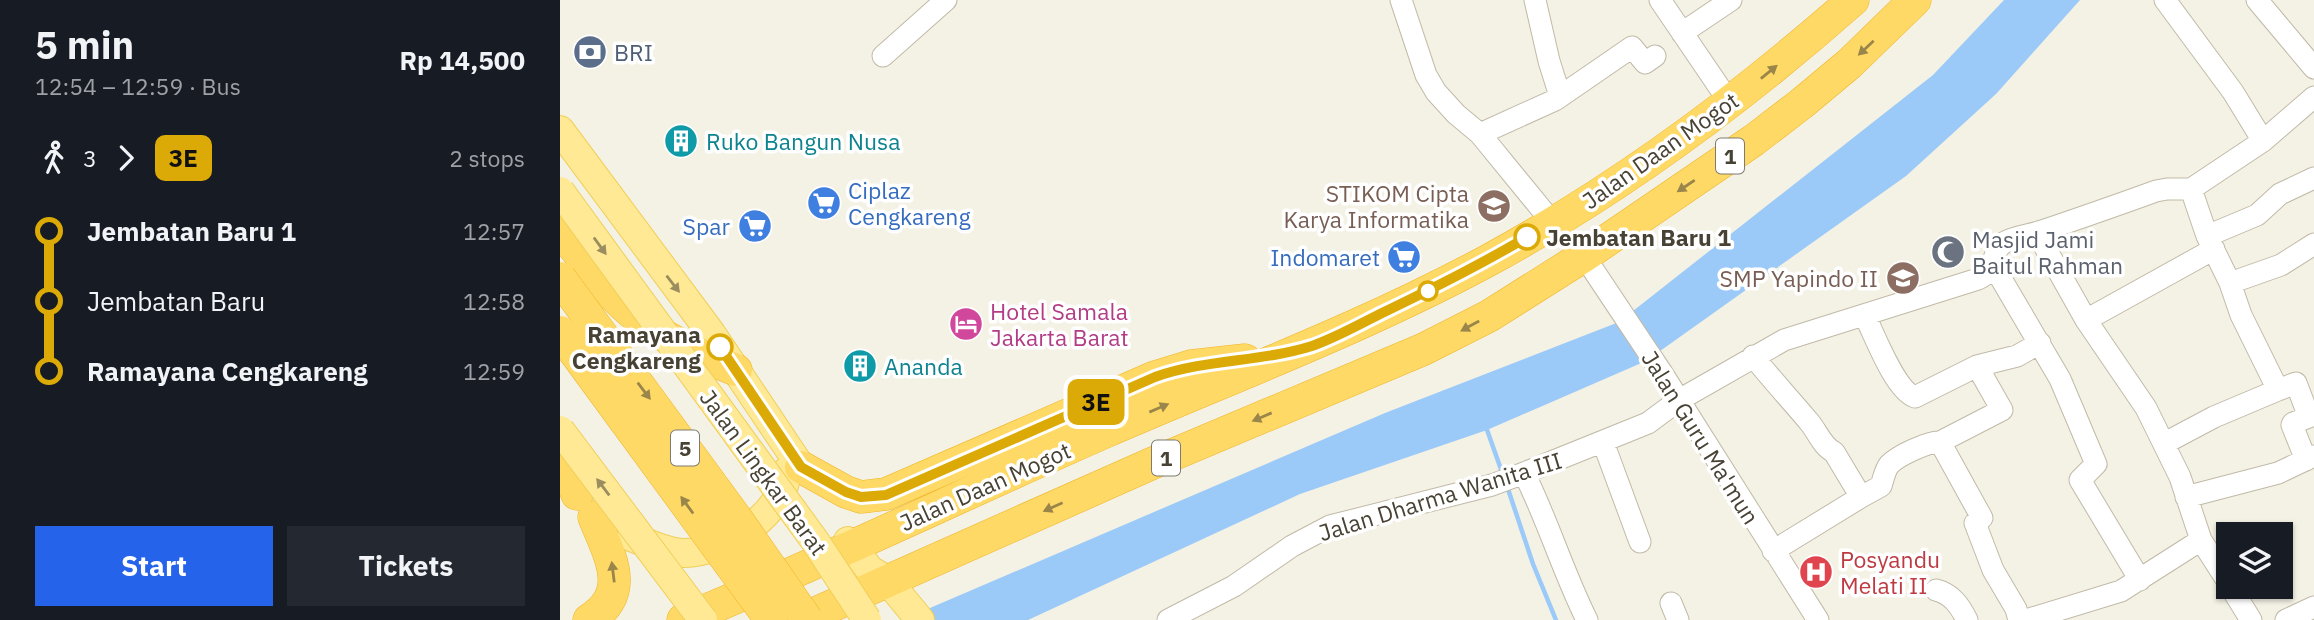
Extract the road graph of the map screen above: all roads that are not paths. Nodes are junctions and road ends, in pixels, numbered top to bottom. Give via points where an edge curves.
1 (946, 0) edge
2 (1401, 0) edge
3 (1535, 0) edge
4 (1660, 0) edge
5 (1731, 0) edge
6 (1853, 0) edge
7 (1915, 0) edge
8 (2165, 0) edge
9 (2257, 0) edge
10 (1682, 33) junction
11 (883, 56) dead end
12 (1655, 56) dead end
13 (2314, 68) edge
14 (1560, 96) junction
15 (2314, 97) edge
16 (1730, 103) junction
17 (560, 130) edge
18 (1480, 134) junction
19 (2263, 141) junction
20 (2314, 178) edge
21 (2191, 189) junction
22 (560, 191) edge
23 (1552, 222) junction
24 (560, 229) edge
25 (2038, 233) junction
26 (2210, 242) junction
27 (2314, 244) edge
28 (1584, 256) junction
29 (1993, 265) junction
30 (560, 278) edge
31 (2230, 283) junction
32 (1865, 316) junction
33 (2086, 320) junction
34 (560, 332) edge
35 (2040, 343) junction
36 (1313, 345) junction
37 (1754, 356) junction
38 (1977, 366) junction
39 (736, 370) junction
40 (2314, 372) edge
41 (2287, 387) junction
42 (1129, 388) junction
43 (1679, 400) junction
44 (560, 430) edge
45 (1100, 434) junction
46 (1940, 442) junction
47 (1603, 443) junction
48 (2165, 443) junction
49 (560, 450) edge
50 (793, 457) junction
51 (2310, 458) edge
52 (1509, 479) junction
53 (577, 494) edge
54 (1861, 497) junction
55 (2186, 497) junction
56 (2201, 540) junction
57 (1640, 542) dead end
58 (850, 544) junction
59 (1773, 551) junction
60 (2216, 564) edge
61 (887, 580) junction
62 (2140, 580) junction
63 (1936, 590) dead end
64 (2238, 599) edge
65 (2314, 607) edge
66 (917, 614) edge
67 (589, 620) edge
68 (683, 620) edge
69 (703, 620) edge
70 (771, 620) edge
71 (800, 620) edge
72 (807, 620) edge
73 (867, 620) edge
74 (1168, 620) edge
75 (1587, 620) edge
76 (1818, 620) edge
77 (1967, 620) edge
78 (2019, 620) edge
79 (2026, 620) edge
80 (2251, 620) edge
81 (2286, 620) edge

1 - 11 street
2 - 18 street via 1436,92
3 - 14 street
4 - 10 street
5 - 10 street
16 -> 6 highway, Jalan Daan Mogot / 1
7 -> 28 highway, Jalan Daan Mogot / 1 via 1801,104
8 - 19 street
9 - 13 street
10 - 16 street
12 - 14 street via 1645,63 1633,47
14 - 18 street
15 - 19 street
16 - 23 highway, Jalan Daan Mogot / 1
17 -> 39 main road, Jalan Lingkar Barat
18 - 23 street
19 - 21 street
20 - 26 street via 2280,194 2256,215
21 - 25 street via 2155,191
21 - 26 street
22 -> 73 main road, Jalan Lingkar Barat, bridge via 815,541
23 - 36 highway, Jalan Daan Mogot / 1 via 1491,259
24 - 39 highway via 630,311 684,347
25 - 29 street, Jalan Dharma Wanita III via 1998,247
25 - 33 street
26 - 31 street
26 - 33 street
27 - 31 street via 2280,265
28 - 43 street, Jalan Guru Ma'mun
28 -> 61 highway, Jalan Daan Mogot / 1 via 1489,316 1424,349
29 - 32 street, Jalan Dharma Wanita III via 1978,279
29 - 35 street
30 -> 72 highway, 5, bridge
31 - 41 street via 2242,318
32 - 37 street, Jalan Dharma Wanita III via 1783,340
32 - 38 street via 1884,358 1912,396
33 - 48 street
70 -> 34 highway, 5, bridge
35 - 38 street via 2017,356
35 - 62 street via 2096,464 2080,481
36 - 42 highway via 1256,359 1191,366
45 -> 36 highway, Jalan Daan Mogot / 1
37 - 43 street, Jalan Dharma Wanita III
37 - 54 street via 1834,452
38 - 46 street via 2002,410
39 - 50 main road, Jalan Lingkar Barat
40 - 41 street
41 - 48 street
41 - 51 street via 2309,417 2292,425
42 - 45 highway
42 - 50 highway via 886,495 861,497 846,492
43 - 47 street, Jalan Dharma Wanita III via 1647,423
43 - 59 street, Jalan Guru Ma'mun
69 -> 44 main road, bridge
45 - 58 highway, Jalan Daan Mogot / 1
46 - 54 street via 1899,458 1888,466 1881,486
46 - 78 street via 1982,518 1975,523
47 - 52 street, Jalan Dharma Wanita III
47 - 57 street
48 - 55 street
49 - 53 highway
50 - 53 main road via 774,503 749,528 702,552 660,548 628,535
51 - 55 street via 2278,473
52 - 74 street, Jalan Dharma Wanita III via 1330,526 1234,586
52 - 75 street via 1539,505
67 -> 53 highway via 611,597 614,566
54 - 59 street
55 - 56 street
56 - 60 street
56 - 62 street
58 - 61 main road, Jalan Lingkar Barat via 870,570
58 - 68 highway, Jalan Daan Mogot / 1
59 - 76 street, Jalan Guru Ma'mun
61 - 66 main road, Jalan Lingkar Barat
61 - 71 highway, Jalan Daan Mogot / 1
62 - 79 street
63 - 77 street via 1947,592
64 - 80 street
65 - 81 street

